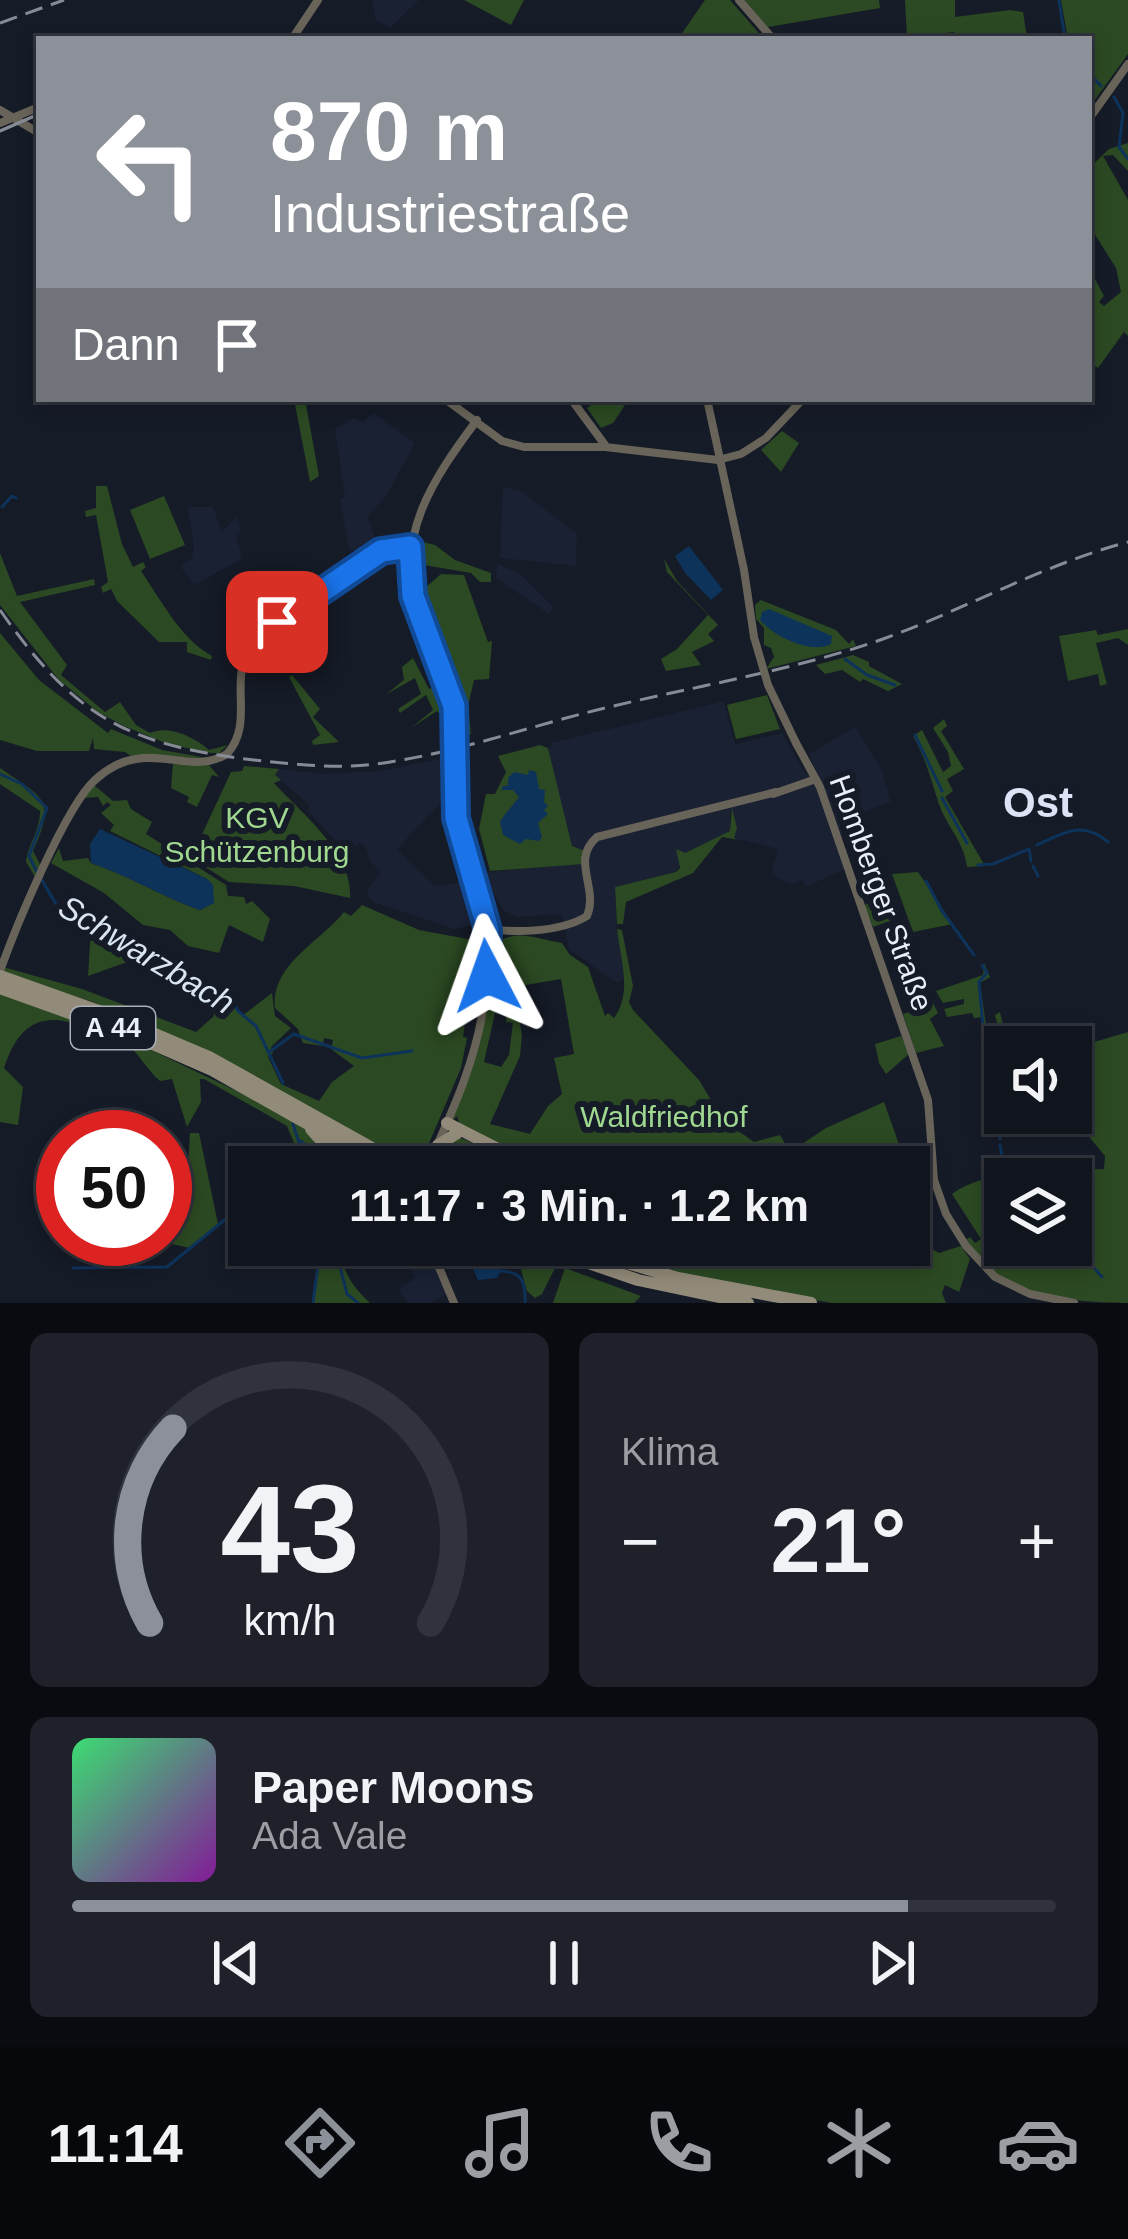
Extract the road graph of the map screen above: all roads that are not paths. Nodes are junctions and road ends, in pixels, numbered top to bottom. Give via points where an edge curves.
1 (318, 0) edge
2 (736, 0) edge
3 (294, 36) edge
4 (767, 36) edge
5 (1128, 64) edge
6 (36, 108) edge
7 (0, 110) edge
8 (1092, 115) edge
9 (12, 116) junction
10 (0, 123) edge
11 (36, 132) edge
12 (450, 402) edge
13 (573, 402) edge
14 (708, 402) edge
15 (800, 402) edge
16 (477, 420) junction
17 (487, 428) junction
18 (470, 430) junction
19 (715, 442) junction
20 (605, 447) junction
21 (621, 448) junction
22 (736, 455) junction
23 (613, 459) dead end
24 (702, 459) junction
25 (718, 460) junction
26 (723, 483) junction
27 (410, 547) junction
28 (815, 776) junction
29 (461, 842) junction
30 (562, 925) junction
31 (484, 932) junction
32 (504, 933) junction
33 (487, 976) junction
34 (0, 978) edge
35 (484, 1000) junction
36 (297, 1116) junction
37 (449, 1129) junction
38 (438, 1144) edge
39 (323, 1146) edge
40 (346, 1146) edge
41 (368, 1146) edge
42 (485, 1146) edge
43 (490, 1146) edge
44 (439, 1266) edge
45 (597, 1266) edge
46 (635, 1266) edge
47 (454, 1303) edge
48 (748, 1303) edge
49 (811, 1303) edge
50 (1074, 1303) edge

1 - 3 main road
2 - 4 main road
5 - 8 main road
6 - 9 main road
7 - 9 main road
9 - 10 main road
9 - 11 main road
12 - 16 main road
13 - 20 main road
14 - 19 main road, Homberger Straße
15 - 22 main road via 766,438
16 - 17 main road
16 - 18 main road
17 - 18 main road
17 - 20 main road via 524,447
18 - 27 main road via 422,504
19 - 22 main road
19 - 24 main road
19 - 25 main road, Homberger Straße
20 - 21 main road
21 - 23 main road
21 - 24 main road
22 - 25 main road
22 - 26 main road via 724,466
24 - 25 main road
24 - 26 main road
25 - 26 main road, Homberger Straße
26 - 28 main road, Homberger Straße, bridge via 768,685
27 - 29 main road via 413,596 454,706
27 - 34 main road via 372,556 252,646 231,750 198,763 142,758 110,768 83,794
28 - 30 main road via 597,837 584,858 590,910
28 - 50 main road, Homberger Straße via 928,1100 940,1200 976,1260 1007,1285
29 - 31 main road
29 - 31 main road
30 - 31 main road
30 - 32 main road
31 - 32 main road
31 - 33 main road
31 - 35 main road
32 - 33 main road via 489,947
33 - 35 main road
34 - 36 highway, A 44
34 - 41 highway, A 44 via 209,1057
35 - 37 main road
36 - 39 highway
36 - 40 highway, A 44
37 - 38 highway
37 - 42 highway
37 - 43 highway
44 - 47 main road
45 - 48 highway
46 - 49 highway

